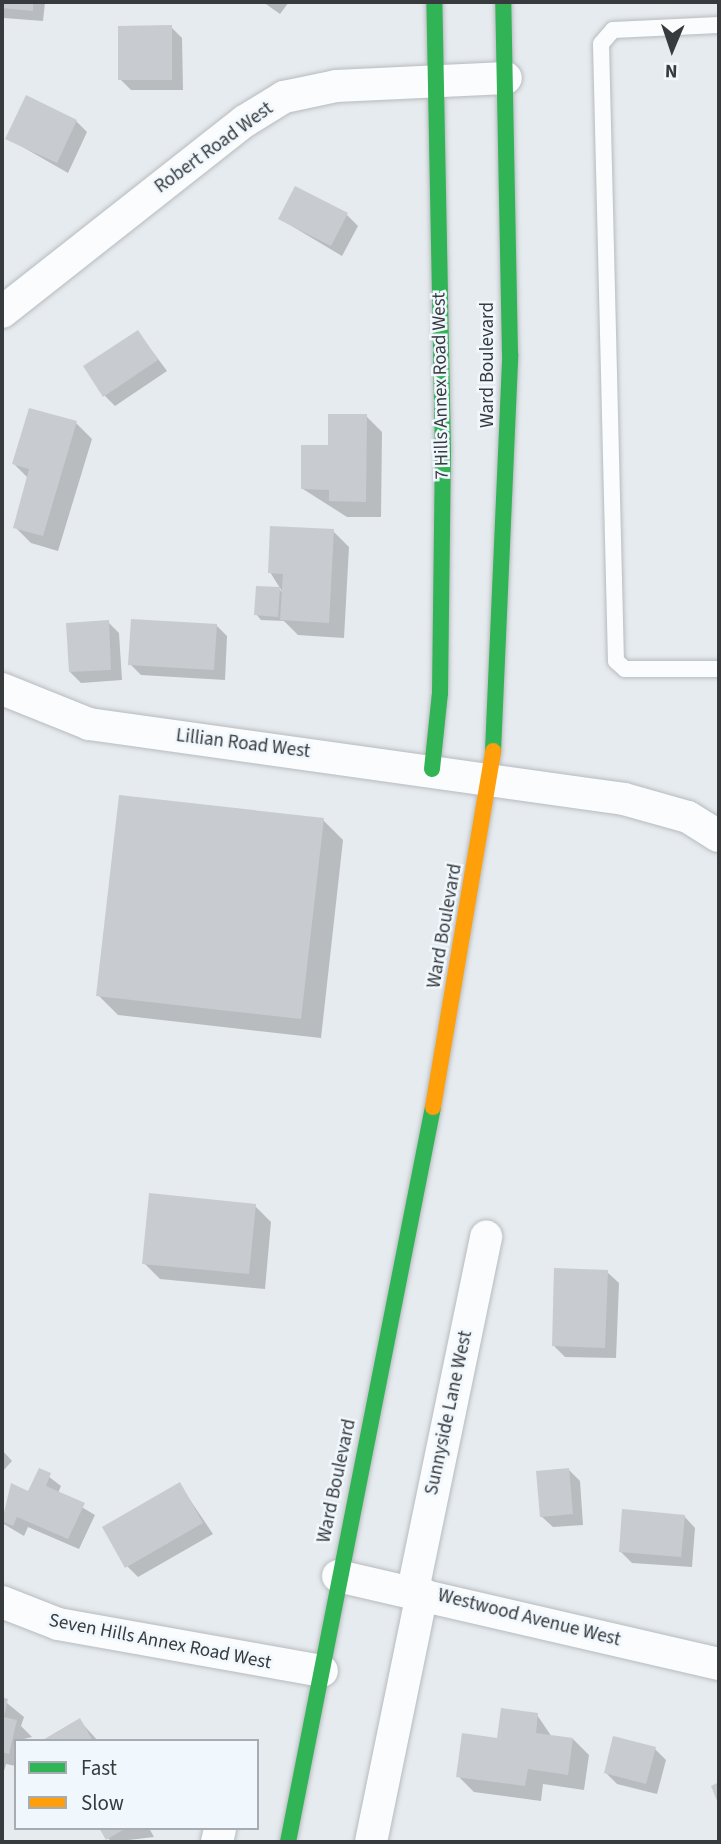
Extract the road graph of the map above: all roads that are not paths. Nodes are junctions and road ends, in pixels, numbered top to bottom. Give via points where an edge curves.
1 (434, 2) edge
2 (503, 2) edge
3 (719, 25) edge
4 (506, 78) junction
5 (436, 81) junction
6 (2, 312) edge
7 (719, 669) edge
8 (2, 689) edge
9 (432, 769) junction
10 (492, 776) junction
11 (719, 836) edge
12 (485, 1236) dead end
13 (338, 1576) junction
14 (418, 1591) junction
15 (2, 1602) edge
16 (719, 1664) edge
17 (322, 1671) junction
18 (288, 1842) edge
19 (371, 1842) edge

1 - 5 main road, 7 Hills Annex Road West
2 - 4 main road, Ward Boulevard
3 - 7 lane via 614,30 601,44 616,661 625,669
4 - 5 street, Robert Road West
4 - 10 main road, Ward Boulevard via 506,539
5 - 6 street, Robert Road West via 336,86 284,97 245,121
5 - 9 main road, 7 Hills Annex Road West via 443,452 440,693
8 - 9 street, Lillian Road West via 89,724
9 - 10 street, Lillian Road West
10 - 11 street, Lillian Road West via 624,799 688,817
10 - 13 main road, Ward Boulevard via 450,1022
12 - 14 street, Sunnyside Lane West
13 - 14 street, Westwood Avenue West
13 - 17 main road, Ward Boulevard
14 - 16 street, Westwood Avenue West
14 - 19 street, Sunnyside Lane West
15 - 17 street, Seven Hills Annex Road West via 58,1624
17 - 18 main road, Ward Boulevard

